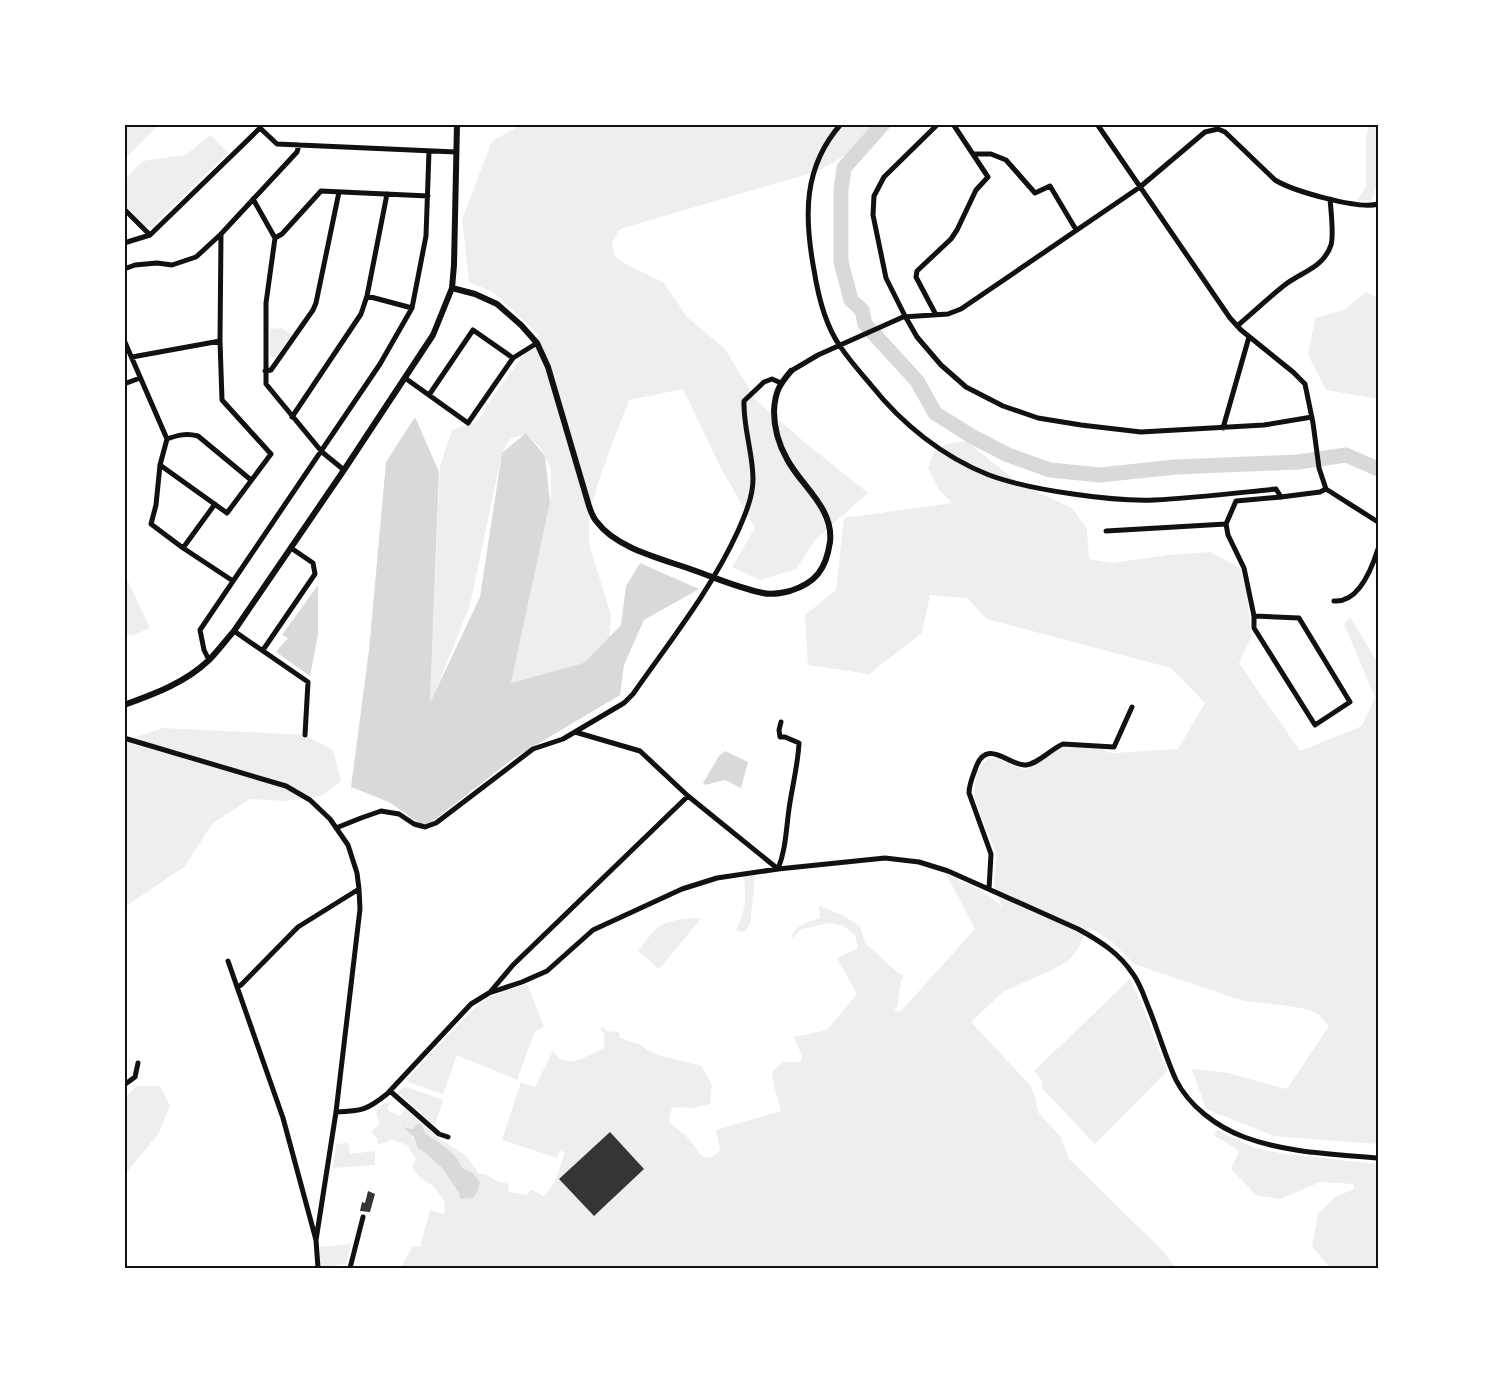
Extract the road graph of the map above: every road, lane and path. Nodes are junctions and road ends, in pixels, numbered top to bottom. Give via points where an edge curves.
1 (457, 124) edge
2 (842, 124) edge
3 (938, 124) edge
4 (953, 124) edge
5 (1097, 124) edge
6 (259, 126) edge
7 (299, 145) junction
8 (429, 151) junction
9 (456, 152) junction
10 (973, 154) junction
11 (1140, 187) junction
12 (339, 192) junction
13 (387, 194) junction
14 (428, 196) junction
15 (254, 199) junction
16 (1330, 199) junction
17 (1378, 204) edge
18 (124, 209) edge
19 (1075, 228) dead end
20 (221, 234) junction
21 (150, 235) junction
22 (275, 238) junction
23 (124, 243) edge
24 (124, 269) edge
25 (452, 288) junction
26 (367, 296) junction
27 (412, 308) junction
28 (935, 313) dead end
29 (904, 317) junction
30 (1237, 326) junction
31 (1249, 337) junction
32 (124, 340) edge
33 (220, 341) junction
34 (537, 343) junction
35 (841, 344) junction
36 (132, 357) junction
37 (513, 358) junction
38 (265, 371) junction
39 (791, 371) joint
40 (140, 378) junction
41 (405, 378) junction
42 (781, 383) junction
43 (124, 384) edge
44 (429, 395) junction
45 (292, 417) junction
46 (1313, 420) junction
47 (1223, 428) junction
48 (167, 439) junction
49 (322, 452) junction
50 (160, 465) junction
51 (344, 470) junction
52 (251, 480) junction
53 (1325, 486) junction
54 (1281, 497) junction
55 (214, 504) junction
56 (1378, 522) edge
57 (1226, 524) junction
58 (1107, 531) dead end
59 (183, 548) junction
60 (291, 548) junction
61 (1378, 549) edge
62 (714, 578) junction
63 (233, 581) junction
64 (1334, 601) dead end
65 (1254, 616) junction
66 (234, 631) junction
67 (263, 650) junction
68 (209, 660) junction
69 (124, 705) edge
70 (1132, 706) dead end
71 (781, 722) dead end
72 (574, 732) junction
73 (305, 735) dead end
74 (124, 738) edge
75 (688, 796) junction
76 (336, 828) junction
77 (778, 869) junction
78 (359, 889) junction
79 (989, 889) junction
80 (228, 962) dead end
81 (237, 987) junction
82 (489, 993) junction
83 (138, 1063) dead end
84 (124, 1084) edge
85 (390, 1091) junction
86 (336, 1112) junction
87 (448, 1137) dead end
88 (1378, 1158) edge
89 (363, 1217) dead end
90 (316, 1239) junction
91 (318, 1269) edge
92 (350, 1269) edge

1 - 9 street
2 - 35 street via 817,162 807,211 815,278 827,321
3 - 29 street via 884,177 874,196 873,215 886,278
4 - 10 street
5 - 11 street
6 - 7 street via 277,144
6 - 21 street
7 - 8 street
7 - 15 street
8 - 9 street
8 - 14 street
9 - 25 street
10 - 19 street via 991,154 1006,160 1035,193 1050,186
10 - 28 street via 988,177 976,189 951,239 917,271 916,277
11 - 16 street via 1205,132 1218,129 1275,180
11 - 29 street via 961,309 948,314
11 - 30 street
12 - 13 street
12 - 22 street via 321,191
12 - 38 street via 316,303 271,370
13 - 14 street
13 - 26 street
14 - 27 street via 426,236
15 - 20 street
15 - 22 street
16 - 17 street via 1362,206
16 - 30 street via 1331,243 1320,262 1289,282
18 - 21 street
20 - 24 street via 196,257 172,265 157,263
20 - 33 street
21 - 23 street
22 - 38 street via 267,303
25 - 34 street via 497,304
25 - 41 street via 433,334
26 - 27 street
26 - 45 street via 361,314
27 - 49 street
29 - 35 street
29 - 47 street via 917,337 966,387 1003,406 1038,418 1141,432
30 - 31 street
31 - 46 street via 1305,384
31 - 47 street
32 - 36 street
33 - 36 street
33 - 52 street via 222,400 271,454
34 - 37 street
34 - 62 street via 595,520 614,539 631,548
35 - 39 street
35 - 54 street via 883,400 915,431 952,457 989,475 1035,488 1101,498 1153,500 1276,489
36 - 40 street
37 - 44 street via 468,423
37 - 44 street via 473,330
38 - 45 street via 266,384
39 - 42 street
40 - 43 street
40 - 48 street
41 - 44 street
41 - 51 street
42 - 62 street via 772,379 764,382 744,401 753,479 748,507
42 - 62 street via 775,397 778,439 829,522 826,561 817,577 784,592 764,593
45 - 49 street
46 - 47 street
46 - 53 street via 1318,468
48 - 50 street
48 - 52 street via 181,434 198,436
49 - 51 street
49 - 63 street
50 - 55 street
50 - 59 street via 151,524
51 - 60 street
52 - 55 street via 227,513
53 - 54 street via 1320,492
53 - 56 street
54 - 57 street via 1236,501
55 - 59 street
57 - 58 street
57 - 65 street via 1244,568
59 - 63 street
60 - 66 street
60 - 67 street via 313,563 315,574
61 - 64 street via 1365,581 1347,599
62 - 72 street via 624,704
63 - 68 street via 200,630
65 - 65 street via 1254,628 1315,725 1350,702 1299,618
66 - 67 street
66 - 68 street
67 - 73 street via 308,682
68 - 69 street via 178,683
70 - 79 street via 1114,747 1063,744 1027,765 990,754 977,762 969,793 991,854
71 - 77 street via 780,737 799,743 784,855
72 - 75 street via 640,750
72 - 76 street via 533,749 436,823 425,827 399,814 381,811
74 - 76 street via 286,786 310,800
75 - 77 street
75 - 82 street via 513,965
76 - 78 street via 348,845
77 - 79 street via 885,858 919,862
77 - 82 street via 717,878 682,889 593,930 547,971
78 - 81 street via 298,927
78 - 86 street via 360,909
79 - 88 street via 1098,939 1122,959 1142,990 1177,1081 1192,1104 1218,1124 1281,1149
80 - 81 street
81 - 90 street via 283,1118
82 - 85 street via 471,1004
83 - 84 street via 135,1077
85 - 86 street via 372,1106
85 - 87 street via 439,1134
86 - 90 street
89 - 92 street
90 - 91 street

